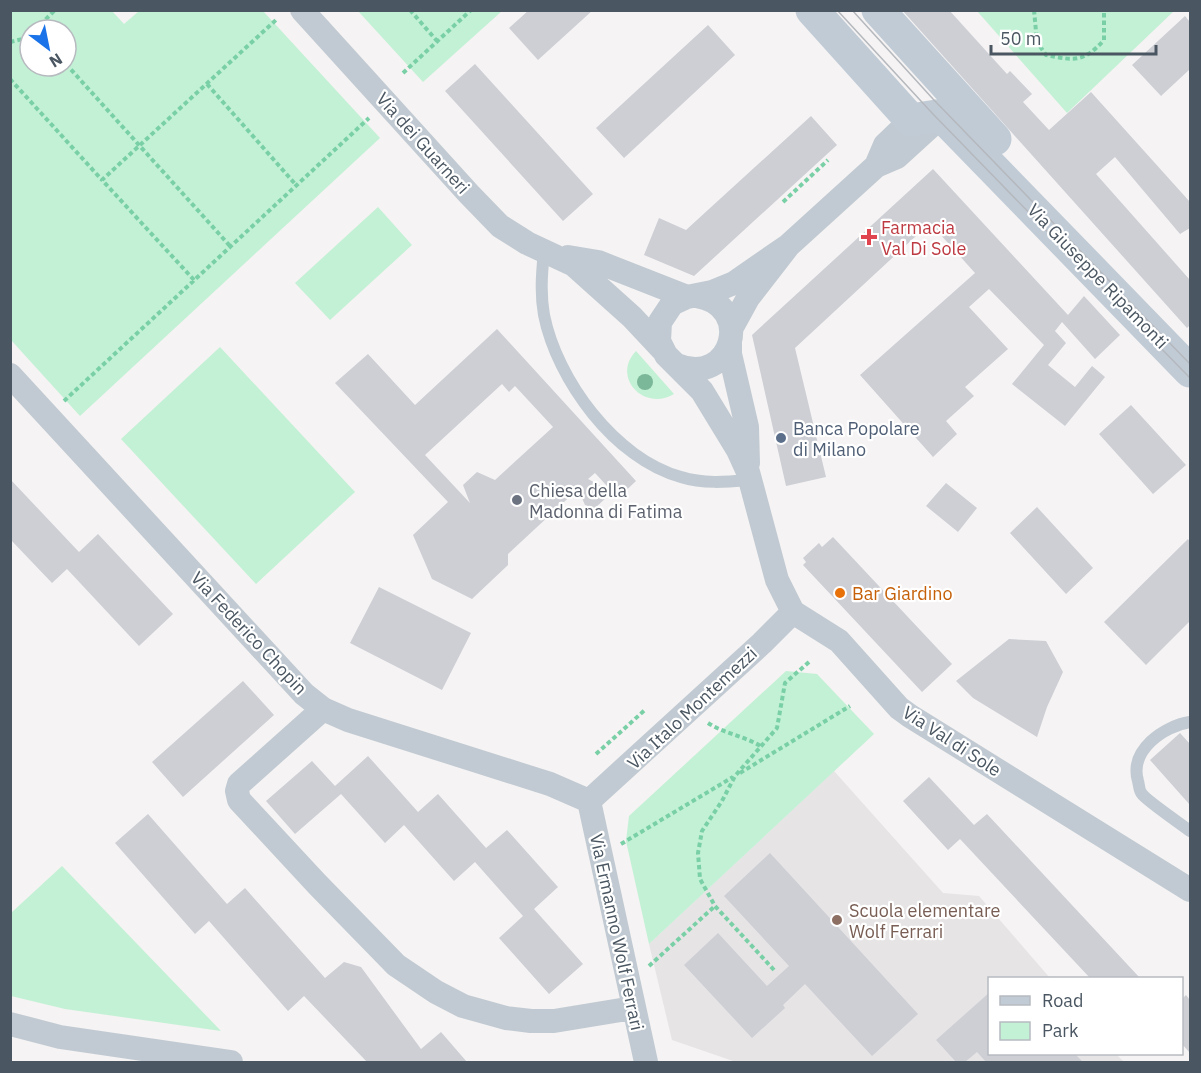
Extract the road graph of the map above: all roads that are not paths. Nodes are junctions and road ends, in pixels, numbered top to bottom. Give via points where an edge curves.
1 (302, 10) edge
2 (812, 10) edge
3 (878, 10) edge
4 (942, 108) junction
5 (789, 245) junction
6 (552, 253) junction
7 (691, 297) junction
8 (730, 336) junction
9 (669, 357) junction
10 (1191, 371) edge
11 (10, 375) edge
12 (748, 476) junction
13 (793, 612) junction
14 (323, 709) junction
15 (1191, 722) edge
16 (589, 801) junction
17 (1191, 831) edge
18 (1191, 890) edge
19 (633, 1008) junction
20 (10, 1024) edge
21 (231, 1062) edge
22 (646, 1062) edge

1 - 6 street, Via dei Guarneri via 486,212 513,234
2 - 4 street, Via Giuseppe Ripamonti
3 - 4 street, Via Giuseppe Ripamonti
4 - 5 street via 897,157 876,166
4 - 10 street, Via Giuseppe Ripamonti via 1009,154 1006,181
5 - 7 street via 734,283
5 - 8 street via 748,298
6 - 7 street, Via dei Guarneri via 598,262
6 - 9 street, Via dei Guarneri via 590,278
6 - 12 lane via 541,297 549,334 564,370 598,419 625,446 669,473 707,482
7 - 8 street via 711,300 721,307 729,320
7 - 9 street via 672,304 662,316 658,335
8 - 9 street via 720,360 712,366 694,370
8 - 12 street via 730,354 747,427
9 - 12 street via 716,412
11 - 14 street, Via Federico Chopin via 304,694
12 - 13 street via 777,580
13 - 16 street, Via Italo Montemezzi
13 - 18 street, Via Val di Sole via 838,641 910,716
14 - 16 street, Via Federico Chopin via 550,784
14 - 19 street via 239,784 239,800 396,965 463,1006 506,1017 554,1021
15 - 17 lane via 1176,724 1156,736 1143,750 1135,771 1142,794
16 - 19 street, Via Ermanno Wolf Ferrari
19 - 22 street, Via Ermanno Wolf Ferrari
20 - 21 street via 60,1037

